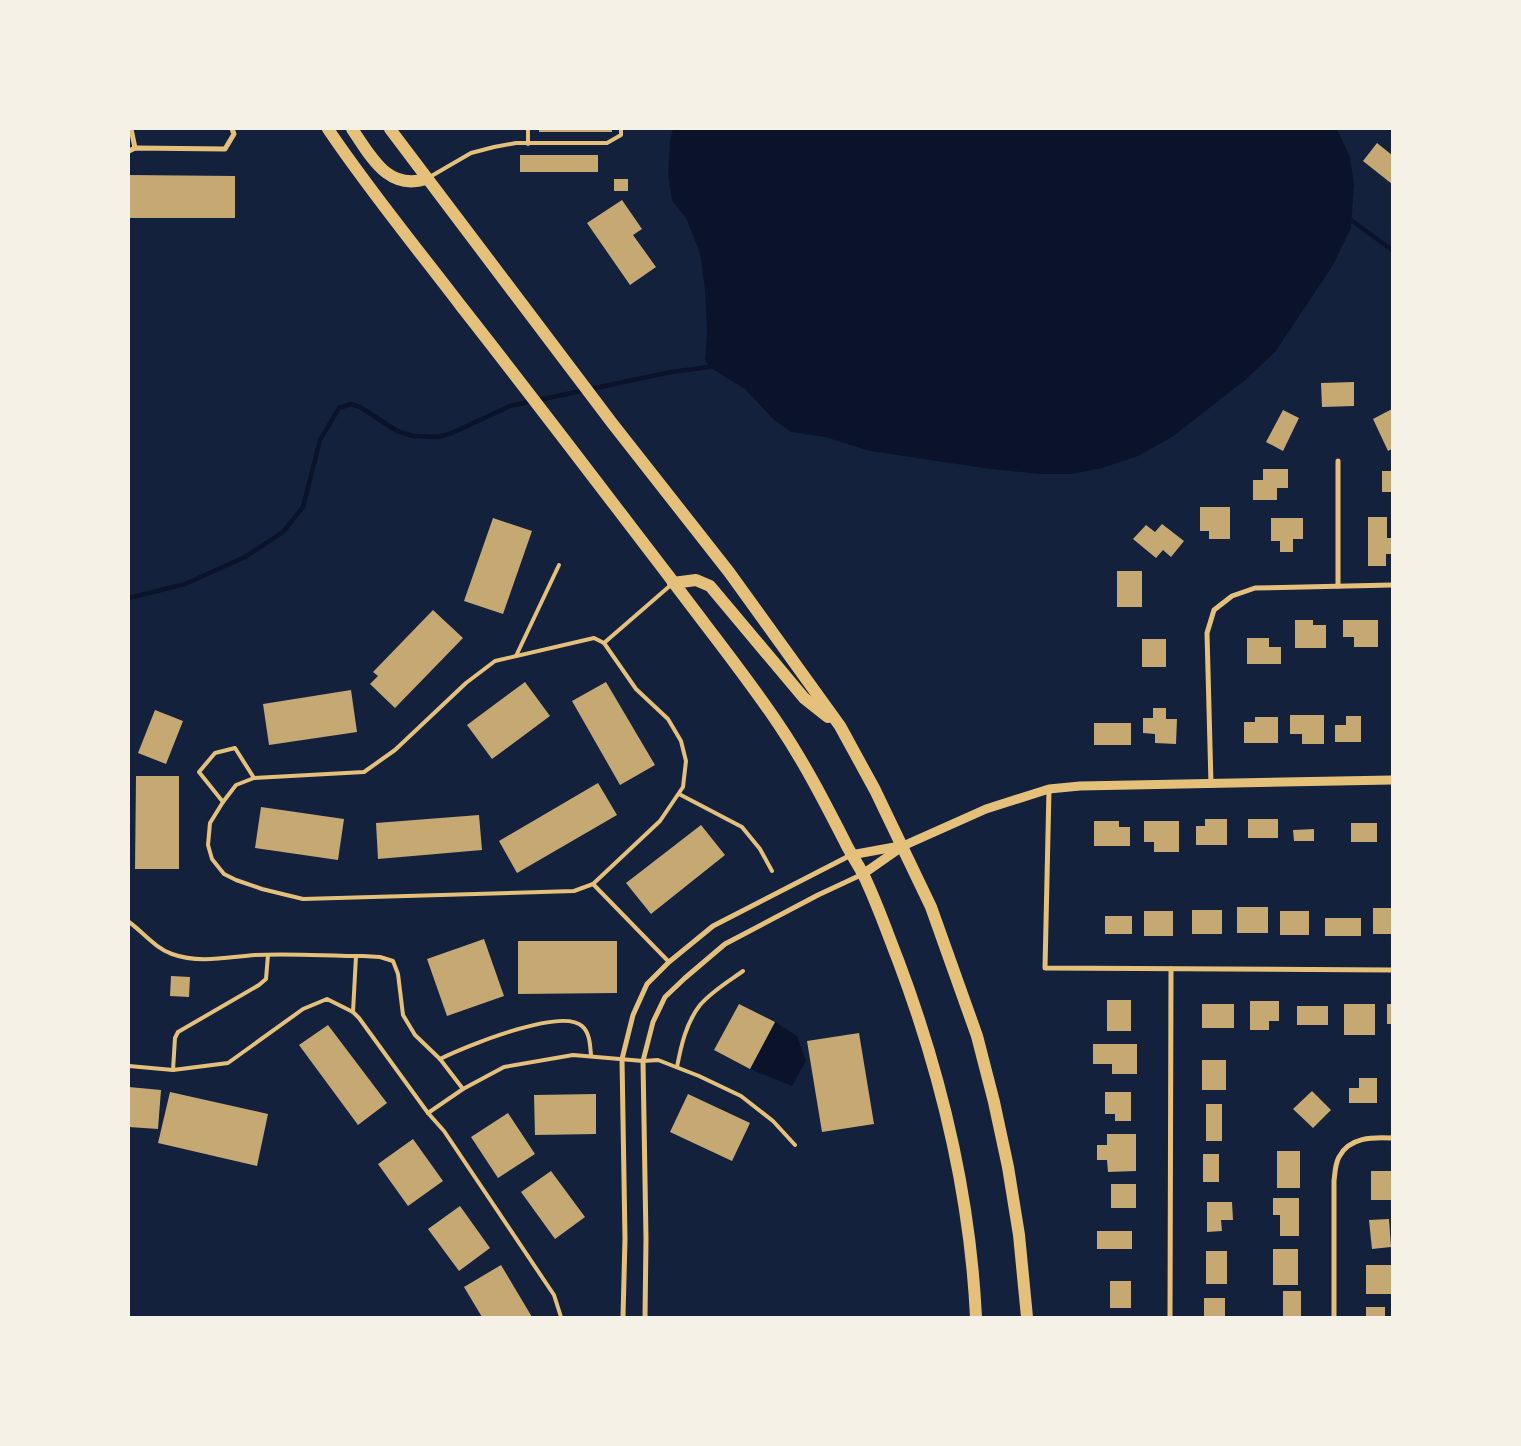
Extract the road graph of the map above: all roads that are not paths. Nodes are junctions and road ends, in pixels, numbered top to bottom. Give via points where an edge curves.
1 (131, 129) edge
2 (232, 129) edge
3 (328, 129) edge
4 (352, 129) edge
5 (390, 129) edge
6 (528, 129) edge
7 (621, 129) edge
8 (528, 144) junction
9 (136, 148) junction
10 (129, 151) edge
11 (426, 179) junction
12 (1338, 461) dead end
13 (559, 565) dead end
14 (674, 583) junction
15 (1392, 585) edge
16 (1338, 586) junction
17 (604, 643) junction
18 (516, 656) junction
19 (840, 726) junction
20 (254, 778) junction
21 (1392, 780) edge
22 (1211, 784) junction
23 (1049, 789) junction
24 (678, 794) junction
25 (222, 802) junction
26 (902, 846) junction
27 (851, 855) junction
28 (772, 871) dead end
29 (864, 874) junction
30 (593, 884) junction
31 (129, 922) edge
32 (268, 955) junction
33 (356, 956) junction
34 (670, 962) junction
35 (1171, 969) junction
36 (1392, 970) edge
37 (743, 971) dead end
38 (353, 1012) junction
39 (591, 1055) junction
40 (440, 1059) junction
41 (622, 1059) junction
42 (644, 1061) junction
43 (129, 1066) edge
44 (677, 1067) junction
45 (173, 1070) junction
46 (463, 1089) junction
47 (428, 1113) junction
48 (1392, 1138) edge
49 (795, 1145) dead end
50 (561, 1317) edge
51 (623, 1317) edge
52 (645, 1317) edge
53 (976, 1317) edge
54 (1027, 1317) edge
55 (1170, 1317) edge
56 (1334, 1317) edge

1 - 9 street
2 - 9 street via 234,134 225,150
3 - 14 main road
4 - 11 main road via 392,178 410,182
5 - 11 main road
6 - 8 lane
7 - 8 lane via 621,135 607,143
8 - 11 lane via 471,153
9 - 10 street
11 - 19 main road via 730,572
12 - 16 street
13 - 18 lane
14 - 17 lane
14 - 19 main road via 696,580 710,586 804,698
14 - 27 main road via 780,727 807,770
15 - 16 street
16 - 22 street via 1255,588 1232,596 1214,610 1207,633
17 - 18 lane via 594,638
17 - 24 lane via 636,689 668,719 681,741 686,761 683,787
18 - 20 lane via 495,661 466,682 395,750 364,772
19 - 26 main road
20 - 25 lane via 236,785
20 - 25 lane via 235,748 215,753 199,772
21 - 22 street
22 - 23 street
23 - 26 street via 986,808
23 - 35 street via 1045,968
24 - 28 lane via 742,827
24 - 30 lane via 660,821
25 - 30 lane via 210,823 208,845 218,867 236,880 303,899 574,891
26 - 27 street
26 - 29 street
26 - 54 main road via 938,925 984,1064 1008,1167
27 - 29 main road
27 - 34 street via 713,926
29 - 42 street via 725,944 685,978 666,997 653,1022
29 - 53 main road via 908,986 946,1110 969,1239
30 - 34 lane
31 - 32 lane via 172,954 218,959
32 - 33 lane
32 - 45 lane via 266,979 259,985 178,1032
33 - 38 lane
33 - 40 lane via 393,961 398,974 403,1015 415,1035
34 - 41 street via 648,984 633,1015
35 - 36 street
35 - 55 street
37 - 44 lane via 700,1006 682,1042
38 - 45 lane via 327,999 304,1009 228,1063
38 - 47 lane
39 - 40 lane via 588,1037 581,1025 551,1021 468,1045
39 - 41 lane
39 - 46 lane via 573,1054 504,1067
40 - 46 lane
41 - 42 lane
41 - 51 street
42 - 44 lane via 658,1060
42 - 52 street
43 - 45 lane
44 - 49 lane via 741,1096 773,1121
46 - 47 lane
47 - 50 lane via 554,1295
48 - 56 street via 1358,1141 1345,1148 1338,1159 1334,1181

